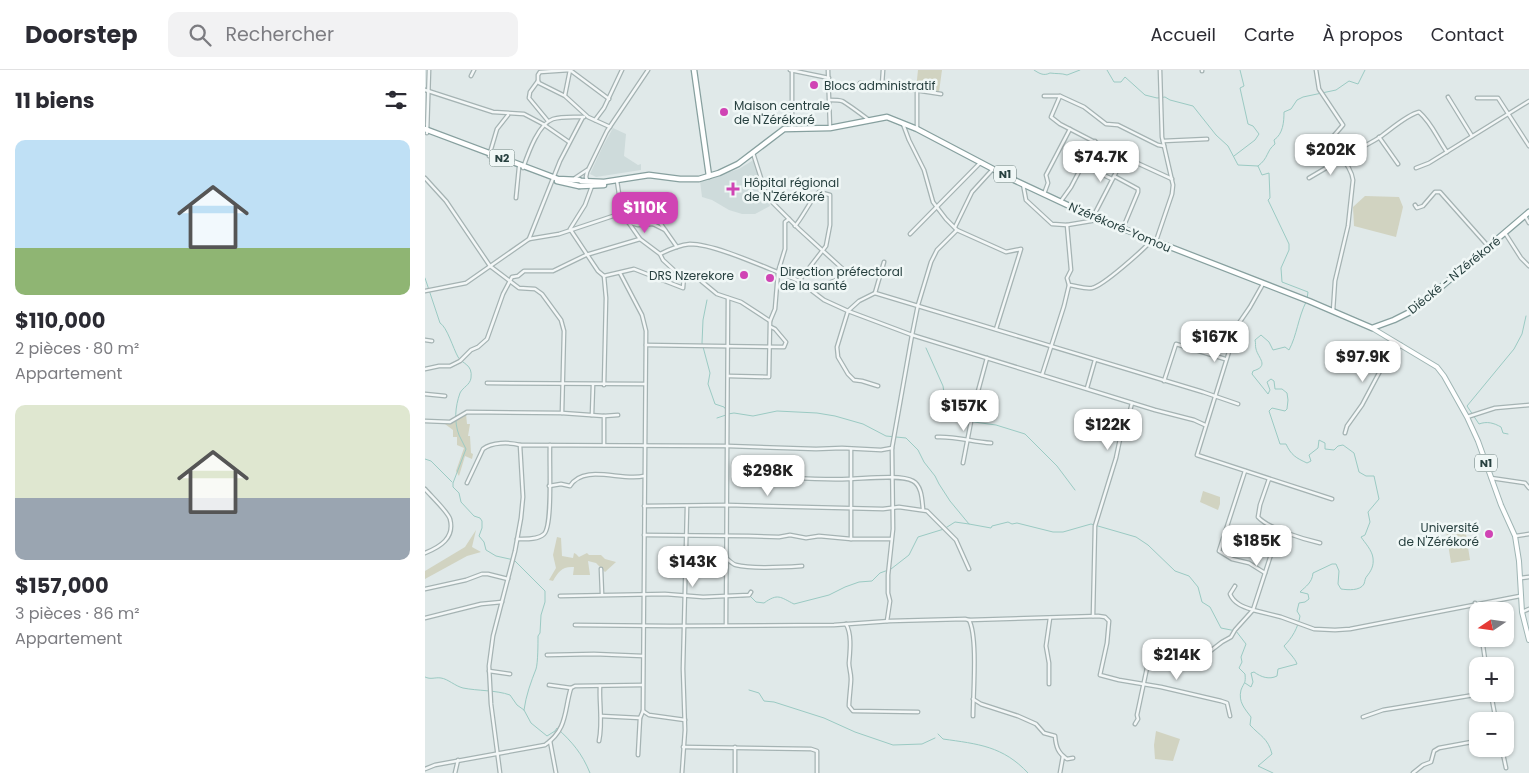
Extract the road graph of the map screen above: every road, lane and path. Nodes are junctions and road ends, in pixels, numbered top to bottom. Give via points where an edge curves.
1 (429, 70) edge
2 (474, 70) edge
3 (571, 70) edge
4 (622, 70) edge
5 (647, 70) edge
6 (694, 70) edge
7 (791, 70) edge
8 (828, 70) edge
9 (883, 70) edge
10 (1159, 70) edge
11 (1316, 70) edge
12 (538, 72) edge
13 (471, 76) dead end
14 (829, 78) junction
15 (538, 81) junction
16 (861, 83) dead end
17 (882, 85) junction
18 (426, 90) edge
19 (917, 91) junction
20 (941, 94) dead end
21 (565, 96) junction
22 (1044, 96) dead end
23 (1060, 96) junction
24 (1448, 97) dead end
25 (1477, 98) dead end
26 (609, 99) junction
27 (830, 100) junction
28 (1529, 101) edge
29 (509, 114) junction
30 (1507, 114) junction
31 (583, 117) junction
32 (588, 117) junction
33 (595, 120) junction
34 (869, 120) junction
35 (426, 121) edge
36 (548, 121) junction
37 (903, 122) junction
38 (543, 124) junction
39 (610, 127) junction
40 (792, 128) junction
41 (830, 128) junction
42 (1070, 128) junction
43 (917, 129) junction
44 (426, 131) edge
45 (1472, 136) junction
46 (1379, 137) junction
47 (1207, 139) dead end
48 (1095, 141) junction
49 (1163, 141) junction
50 (569, 142) junction
51 (1164, 146) junction
52 (1529, 146) edge
53 (1447, 152) junction
54 (753, 153) junction
55 (489, 154) junction
56 (1124, 157) junction
57 (1342, 158) junction
58 (981, 162) junction
59 (1398, 164) dead end
60 (1082, 165) junction
61 (522, 167) junction
62 (994, 168) junction
63 (1417, 168) dead end
64 (588, 169) junction
65 (709, 176) junction
66 (1114, 176) junction
67 (425, 178) edge
68 (1309, 178) dead end
69 (553, 179) junction
70 (1172, 179) junction
71 (570, 180) junction
72 (580, 180) junction
73 (1112, 180) junction
74 (617, 181) junction
75 (591, 184) junction
76 (1023, 184) junction
77 (579, 186) junction
78 (1043, 194) junction
79 (517, 198) dead end
80 (1060, 202) junction
81 (1415, 205) dead end
82 (937, 206) junction
83 (651, 210) dead end
84 (1529, 212) edge
85 (622, 213) junction
86 (1525, 216) junction
87 (657, 218) junction
88 (789, 218) junction
89 (1095, 218) junction
90 (627, 221) junction
91 (1529, 223) edge
92 (653, 224) junction
93 (1067, 225) junction
94 (795, 226) junction
95 (570, 229) junction
96 (956, 229) junction
97 (1123, 229) junction
98 (665, 230) junction
99 (1505, 233) junction
100 (910, 234) dead end
101 (529, 238) junction
102 (640, 239) junction
103 (1153, 242) junction
104 (1488, 246) junction
105 (677, 247) junction
106 (823, 251) junction
107 (660, 254) junction
108 (586, 255) junction
109 (884, 262) dead end
110 (490, 266) junction
111 (1529, 266) edge
112 (778, 272) junction
113 (620, 273) junction
114 (603, 276) junction
115 (684, 276) junction
116 (509, 280) junction
117 (799, 281) junction
118 (1263, 284) junction
119 (1069, 285) junction
120 (822, 286) dead end
121 (425, 291) edge
122 (875, 293) junction
123 (728, 298) junction
124 (918, 305) junction
125 (1333, 311) junction
126 (848, 312) junction
127 (770, 321) junction
128 (771, 327) junction
129 (1373, 328) junction
130 (996, 329) junction
131 (912, 335) junction
132 (425, 340) edge
133 (432, 341) dead end
134 (728, 345) junction
135 (1401, 345) junction
136 (646, 346) junction
137 (770, 346) junction
138 (1051, 346) junction
139 (987, 358) junction
140 (1225, 359) junction
141 (1095, 360) junction
142 (425, 369) edge
143 (1042, 375) junction
144 (729, 376) junction
145 (1164, 381) junction
146 (487, 383) dead end
147 (563, 384) junction
148 (645, 384) junction
149 (593, 385) junction
150 (604, 385) junction
151 (878, 386) dead end
152 (1087, 388) junction
153 (425, 394) edge
154 (445, 396) dead end
155 (1214, 396) junction
156 (1132, 403) junction
157 (1238, 404) dead end
158 (1529, 405) edge
159 (562, 414) junction
160 (591, 415) junction
161 (618, 415) dead end
162 (603, 416) junction
163 (1467, 417) junction
164 (425, 421) edge
165 (1205, 425) junction
166 (1345, 433) dead end
167 (937, 437) dead end
168 (967, 441) junction
169 (991, 443) dead end
170 (520, 445) junction
171 (550, 445) junction
172 (604, 445) junction
173 (645, 446) junction
174 (728, 446) junction
175 (892, 448) junction
176 (851, 449) junction
177 (963, 463) dead end
178 (1245, 471) junction
179 (644, 476) junction
180 (770, 477) dead end
181 (891, 478) junction
182 (1491, 478) junction
183 (851, 479) junction
184 (1269, 479) junction
185 (467, 482) dead end
186 (549, 486) junction
187 (1529, 488) edge
188 (425, 489) edge
189 (1332, 499) dead end
190 (727, 505) junction
191 (644, 506) junction
192 (687, 507) junction
193 (851, 508) junction
194 (893, 508) junction
195 (923, 509) junction
196 (1279, 530) junction
197 (1529, 534) edge
198 (644, 535) junction
199 (687, 536) junction
200 (725, 536) junction
201 (1515, 536) junction
202 (517, 539) junction
203 (851, 539) junction
204 (891, 539) junction
205 (1320, 543) dead end
206 (425, 553) edge
207 (727, 558) junction
208 (802, 566) dead end
209 (601, 569) dead end
210 (969, 569) dead end
211 (1265, 572) junction
212 (1529, 577) edge
213 (508, 579) junction
214 (1519, 579) junction
215 (1235, 586) dead end
216 (425, 589) edge
217 (751, 592) dead end
218 (602, 594) junction
219 (643, 595) junction
220 (560, 596) dead end
221 (684, 596) junction
222 (726, 596) junction
223 (1520, 596) junction
224 (502, 602) junction
225 (1481, 602) edge
226 (1469, 604) edge
227 (1529, 609) edge
228 (1253, 610) junction
229 (1522, 612) junction
230 (1093, 616) junction
231 (425, 618) edge
232 (1050, 618) junction
233 (969, 620) junction
234 (887, 621) junction
235 (846, 624) junction
236 (575, 625) dead end
237 (726, 625) junction
238 (643, 626) junction
239 (685, 626) junction
240 (1529, 640) edge
241 (1151, 649) dead end
242 (547, 655) dead end
243 (643, 656) junction
244 (1148, 666) junction
245 (489, 672) junction
246 (510, 674) dead end
247 (1049, 684) dead end
248 (1144, 684) junction
249 (549, 685) dead end
250 (643, 685) junction
251 (600, 686) junction
252 (571, 688) junction
253 (1469, 696) edge
254 (973, 699) junction
255 (643, 711) junction
256 (919, 712) dead end
257 (601, 716) junction
258 (973, 716) dead end
259 (1230, 716) dead end
260 (1363, 717) dead end
261 (639, 718) junction
262 (685, 720) junction
263 (1135, 724) dead end
264 (550, 741) junction
265 (599, 741) dead end
266 (1469, 742) edge
267 (683, 747) junction
268 (735, 747) junction
269 (498, 754) junction
270 (638, 755) dead end
271 (1063, 756) junction
272 (1504, 757) edge
273 (1073, 758) dead end
274 (458, 760) junction
275 (1506, 768) dead end
276 (425, 769) edge
277 (455, 773) edge
278 (500, 773) edge
279 (556, 773) edge
280 (682, 773) edge
281 (735, 773) edge
282 (817, 773) edge
283 (1060, 773) edge
284 (1413, 773) edge

1 - 18 street
2 - 13 street
3 - 12 street
3 - 21 street
3 - 26 street
4 - 26 street
5 - 39 street
6 - 65 highway
7 - 14 street
7 - 40 street
8 - 14 street
9 - 17 street
10 - 49 street
11 - 57 street via 1319,90 1343,125 1331,139
12 - 15 street
14 - 27 street
15 - 21 street
15 - 36 street via 529,98
16 - 17 street
17 - 19 street
18 - 29 street via 493,112
18 - 35 street
19 - 20 street
19 - 43 street
21 - 32 street
22 - 23 street
23 - 42 street via 1051,117
23 - 51 street via 1083,107 1106,124 1118,125
24 - 45 street
25 - 30 street via 1498,98
26 - 33 street
27 - 34 street via 845,102
27 - 41 street
28 - 30 street
29 - 38 street via 524,114
29 - 55 street via 497,129
30 - 45 street
30 - 52 street
31 - 32 street
31 - 36 street
31 - 50 street
32 - 33 street
33 - 39 street
34 - 37 highway, N'zérékoré-Yomou / N1 via 887,117
34 - 41 highway, N'zérékoré-Yomou / N1
35 - 44 street
36 - 38 street
37 - 43 highway, N'zérékoré-Yomou / N1
37 - 82 street
38 - 50 street
38 - 61 street
39 - 64 street
40 - 41 highway, N'zérékoré-Yomou / N1
40 - 54 highway, N'zérékoré-Yomou / N1 via 780,131
42 - 48 street
42 - 78 street via 1047,175 1048,183
43 - 58 highway, N'zérékoré-Yomou / N1
44 - 55 highway, N2
45 - 53 street
46 - 53 street via 1409,115 1419,112 1434,129
46 - 57 street
46 - 59 street
47 - 49 street
48 - 56 street
48 - 60 street
49 - 51 street
50 - 69 street
51 - 70 street
53 - 63 street
54 - 65 highway, N'zérékoré-Yomou / N1 via 738,164
54 - 88 street via 767,197
55 - 61 highway, N2
56 - 66 street
56 - 70 street
57 - 68 street
57 - 125 street via 1352,173 1352,196 1335,282
58 - 62 highway, N'zérékoré-Yomou / N1
58 - 82 street
60 - 73 street
60 - 80 street
61 - 69 highway, N2
61 - 79 street
62 - 76 highway, N'zérékoré-Yomou / N1
62 - 96 street via 972,192
64 - 71 street
64 - 75 street via 585,177
65 - 74 highway, N2 via 699,179 649,176
66 - 73 street
66 - 97 street via 1138,188
67 - 110 street via 446,201
69 - 71 highway, N2
69 - 77 highway, N2
69 - 101 street
70 - 103 street via 1172,194
71 - 72 highway, N2
72 - 75 highway, N2
72 - 77 highway
73 - 89 street
74 - 75 highway, N2
74 - 85 street
75 - 77 highway, N2
75 - 95 street via 585,205
76 - 78 highway, N'zérékoré-Yomou / N1
76 - 93 street via 1026,200 1052,224
78 - 80 highway, N'zérékoré-Yomou / N1
80 - 89 highway, N'zérékoré-Yomou / N1
81 - 104 street via 1421,207 1435,192 1440,192
82 - 96 street
82 - 100 street
83 - 87 street
84 - 86 highway, Diécké - N'Zérékoré
85 - 90 street
85 - 95 street
86 - 91 street
86 - 99 highway, Diécké - N'Zérékoré
87 - 92 street
87 - 98 street
88 - 94 street
88 - 112 street via 785,222 785,249
89 - 93 street
89 - 97 highway, N'zérékoré-Yomou / N1
90 - 92 street via 638,225
90 - 102 street
92 - 98 street
93 - 119 street
94 - 106 street
94 - 106 street via 815,195 819,192 830,195 829,236
95 - 101 street via 559,234
95 - 108 street
96 - 124 street via 931,262
96 - 130 street via 1005,252 1021,250
97 - 103 highway, N'zérékoré-Yomou / N1
98 - 105 street
99 - 104 highway, Diécké - N'Zérékoré
99 - 111 street
101 - 110 street
102 - 107 street
102 - 108 street
103 - 118 highway, N'zérékoré-Yomou / N1
103 - 119 street via 1095,288
104 - 129 highway, Diécké - N'Zérékoré via 1414,310
105 - 107 street
105 - 112 street via 703,246
106 - 117 street
106 - 120 street via 845,271 836,280
107 - 115 street via 670,267
108 - 114 street
108 - 116 street via 553,271 524,271
109 - 122 street
110 - 116 street
110 - 121 street via 466,284
112 - 117 street
112 - 127 street via 775,309
113 - 114 street
113 - 115 street via 634,269 683,288
113 - 136 street via 645,323
114 - 150 street via 606,298
115 - 123 street via 694,277
116 - 142 street via 487,338 461,361
116 - 147 street via 519,288 535,289 542,294 561,320 564,331
117 - 126 street via 824,300
118 - 125 highway, N'zérékoré-Yomou / N1
118 - 140 street via 1237,326
119 - 138 street
122 - 124 street
122 - 126 street via 859,301
123 - 127 street via 741,302
123 - 134 street
124 - 130 street
124 - 131 street
125 - 129 highway, N'zérékoré-Yomou / N1
126 - 131 street
126 - 151 street via 837,347 838,357 854,380
127 - 128 street
128 - 137 street
128 - 137 street via 786,342 784,347
129 - 135 main road, N1
130 - 138 street
131 - 139 street
131 - 175 street
132 - 133 street
134 - 136 street
134 - 137 street
134 - 144 street
135 - 163 main road, N1 via 1437,366
135 - 166 street via 1387,358
136 - 148 street
137 - 144 street via 769,377
138 - 141 street
138 - 143 street
139 - 143 street
139 - 168 street
140 - 145 street via 1176,344
140 - 155 street
141 - 145 street
141 - 152 street
143 - 152 street
144 - 174 street
145 - 155 street
146 - 147 street
147 - 149 street
147 - 159 street
148 - 150 street
148 - 173 street
149 - 150 street
149 - 160 street
152 - 156 street
153 - 154 street
155 - 157 street
155 - 165 street
156 - 165 street
156 - 230 street via 1095,525
158 - 163 street via 1495,408
159 - 160 street
159 - 164 street via 467,412 443,422
160 - 162 street
161 - 162 street
162 - 172 street
163 - 182 main road, N1
165 - 178 street via 1197,454
167 - 168 street
168 - 169 street
168 - 177 street
170 - 171 street
170 - 185 street via 487,446
170 - 202 street via 523,497
171 - 172 street
171 - 186 street
172 - 173 street
173 - 174 street
173 - 179 street
174 - 176 street
174 - 190 street
175 - 176 street
175 - 181 street
176 - 183 street
178 - 184 street
178 - 211 street via 1219,551
179 - 186 street via 588,475 576,478 570,486
179 - 191 street
180 - 183 street
181 - 183 street
181 - 194 street
181 - 195 street via 915,481
182 - 187 street via 1525,483
182 - 201 main road, N1
183 - 193 street
184 - 189 street
184 - 196 street via 1258,518
186 - 202 street via 550,514 544,534
188 - 206 street via 450,518 449,536 445,542
190 - 192 street
190 - 193 street
190 - 200 street
191 - 192 street
191 - 198 street
192 - 199 street
193 - 194 street
193 - 203 street
194 - 195 street
194 - 204 street
195 - 210 street via 956,540
196 - 205 street
196 - 211 street
197 - 201 street
198 - 199 street
198 - 219 street
199 - 200 street
199 - 221 street
200 - 203 street via 790,535
200 - 207 street
201 - 214 main road, N1
202 - 213 street
203 - 204 street
204 - 234 street
207 - 208 street via 744,566
207 - 222 street
209 - 218 street
211 - 228 street
212 - 214 street
213 - 216 street via 482,574
213 - 224 street
214 - 223 main road, N1
215 - 228 street via 1230,594 1232,600
217 - 222 street via 749,595
218 - 219 street
218 - 220 street
219 - 221 street
219 - 238 street
221 - 222 street
221 - 239 street
222 - 237 street
223 - 225 street
223 - 229 main road, N1
224 - 231 street
224 - 245 street via 493,636
226 - 228 street via 1335,630 1298,624
227 - 229 street
228 - 244 street via 1231,637 1191,663 1175,661
229 - 240 main road, N1
230 - 232 street
230 - 248 street via 1109,622 1100,675
232 - 233 street
232 - 247 street via 1045,646
233 - 234 street
233 - 254 street via 973,627
234 - 235 street
235 - 237 street
235 - 256 street via 851,654 849,706 853,711
236 - 238 street
237 - 239 street
238 - 239 street
238 - 243 street
239 - 262 street
241 - 244 street
242 - 243 street
243 - 250 street
244 - 248 street
245 - 246 street
245 - 269 street
248 - 259 street via 1227,703
248 - 263 street
249 - 252 street
250 - 251 street
250 - 255 street
251 - 252 street
251 - 257 street
252 - 264 street via 567,711
253 - 260 street via 1383,710
254 - 258 street
254 - 271 street via 1036,724 1045,733 1055,736 1057,748
255 - 261 street
255 - 262 street via 649,715
257 - 261 street
257 - 265 street
261 - 270 street
262 - 267 street
264 - 269 street via 540,747
264 - 279 street
266 - 284 street via 1434,750 1431,762
267 - 268 street
267 - 280 street
268 - 281 street
268 - 282 street via 816,750
269 - 274 street
269 - 278 street
271 - 273 street
271 - 283 street
272 - 275 street
274 - 276 street
274 - 277 street

